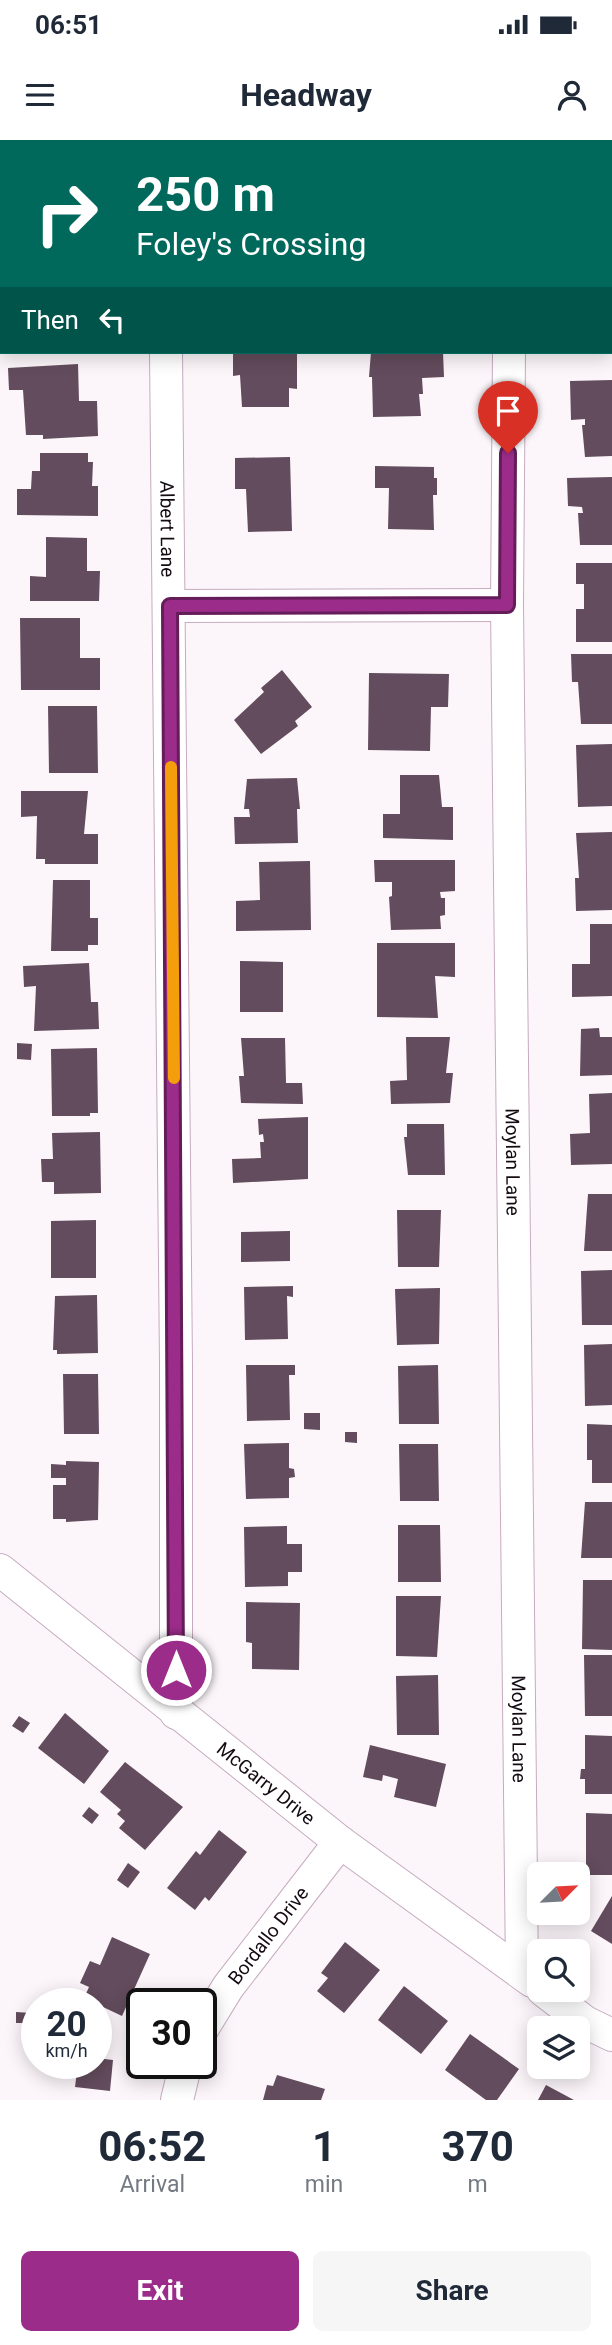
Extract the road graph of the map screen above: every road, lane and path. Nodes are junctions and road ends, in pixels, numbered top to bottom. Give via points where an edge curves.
1 (166, 354) edge
2 (509, 354) edge
3 (507, 605) junction
4 (170, 606) junction
5 (0, 1570) edge
6 (176, 1713) junction
7 (340, 1842) junction
8 (534, 1939) edge
9 (527, 1977) edge
10 (559, 2002) edge
11 (217, 2005) edge
12 (612, 2035) edge
13 (182, 2079) edge
14 (177, 2100) edge

1 - 4 street, Albert Lane
2 - 3 street, Moylan Lane
3 - 4 street
3 - 8 street, Moylan Lane
4 - 6 street, Albert Lane
5 - 6 street, McGarry Drive
6 - 7 street, McGarry Drive
7 - 9 street, McGarry Drive
7 - 11 street, Bordallo Drive
10 - 12 street, McGarry Drive
13 - 14 street

